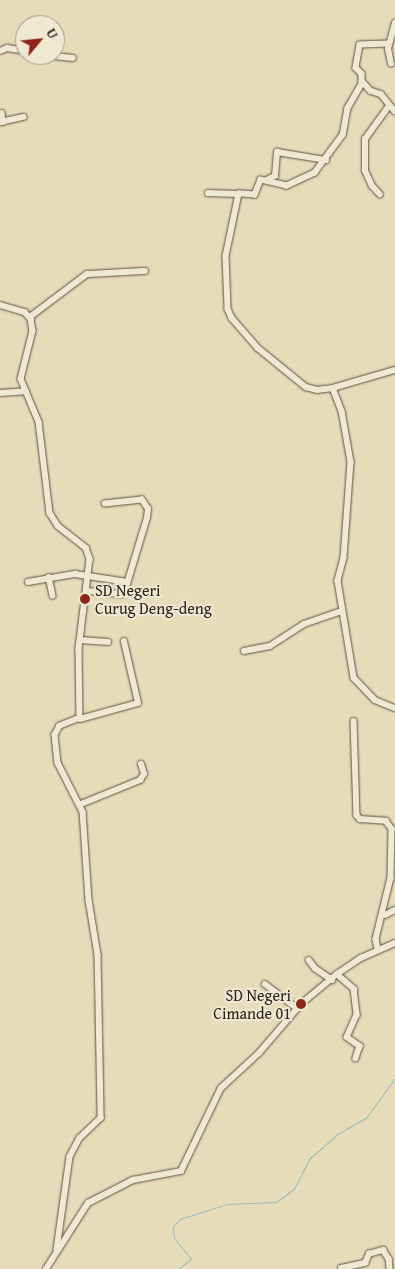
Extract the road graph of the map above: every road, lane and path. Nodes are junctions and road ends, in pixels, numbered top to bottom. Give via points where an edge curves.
1 (395, 23) edge
2 (388, 44) junction
3 (15, 49) edge
4 (0, 51) edge
5 (65, 57) edge
6 (73, 58) dead end
7 (391, 64) dead end
8 (362, 81) junction
9 (389, 106) junction
10 (395, 112) edge
11 (2, 113) dead end
12 (23, 117) dead end
13 (1, 122) edge
14 (326, 160) junction
15 (266, 180) junction
16 (208, 193) dead end
17 (239, 194) junction
18 (380, 195) dead end
19 (145, 271) dead end
20 (0, 305) edge
21 (30, 317) junction
22 (395, 370) edge
23 (333, 388) junction
24 (26, 391) junction
25 (0, 393) edge
26 (105, 504) dead end
27 (49, 577) junction
28 (89, 577) junction
29 (28, 582) dead end
30 (127, 582) junction
31 (87, 591) junction
32 (52, 596) dead end
33 (342, 611) junction
34 (80, 640) junction
35 (108, 642) dead end
36 (124, 642) dead end
37 (244, 651) dead end
38 (395, 708) edge
39 (80, 719) junction
40 (354, 720) dead end
41 (141, 764) dead end
42 (81, 804) junction
43 (395, 910) edge
44 (384, 915) junction
45 (395, 944) edge
46 (378, 949) junction
47 (309, 960) dead end
48 (337, 974) junction
49 (332, 980) junction
50 (265, 984) dead end
51 (297, 1008) junction
52 (356, 1058) dead end
53 (57, 1249) junction
54 (341, 1268) dead end
55 (46, 1269) edge
56 (390, 1269) edge

1 - 2 street
2 - 7 street
2 - 8 street via 360,45 356,68 362,74
3 - 4 street
5 - 6 street
8 - 9 street via 371,91 381,94
8 - 14 street via 348,108 343,135
9 - 10 street
9 - 18 street via 365,139 365,171
11 - 13 street
12 - 13 street
14 - 15 street via 312,175 289,185
14 - 15 street via 277,152 276,176
15 - 17 street via 258,182 255,195
16 - 17 street
17 - 23 street via 226,249 230,314 258,348 301,384 312,390
19 - 21 street via 87,274
20 - 21 street
21 - 24 street via 33,331 21,375
22 - 23 street
23 - 33 street via 342,412 351,462 344,558 338,574
24 - 25 street
24 - 28 street via 41,428 50,513 58,526 88,550
26 - 30 street via 142,500 148,509
27 - 28 street via 75,574
27 - 29 street
27 - 32 street
28 - 30 street
28 - 31 street
30 - 31 street via 121,596
31 - 34 street
33 - 37 street via 304,624 270,646
33 - 38 street via 356,682 375,700
34 - 35 street
34 - 39 street
36 - 39 street via 138,703
39 - 42 street via 60,726 55,735 58,763
40 - 44 street via 357,815 360,819 386,821 392,829 391,878
41 - 42 street via 144,774 140,780
42 - 53 street via 89,900 97,949 101,1118 80,1138 70,1157
43 - 44 street
44 - 46 street via 376,939
45 - 46 street
46 - 48 street
47 - 49 street
48 - 49 street
48 - 52 street via 354,989 356,1015 347,1037 360,1046
49 - 51 street
50 - 51 street
51 - 53 street via 259,1053 221,1088 181,1172 133,1180 88,1203
53 - 55 street
54 - 56 street via 365,1263 369,1254 382,1250 389,1258

